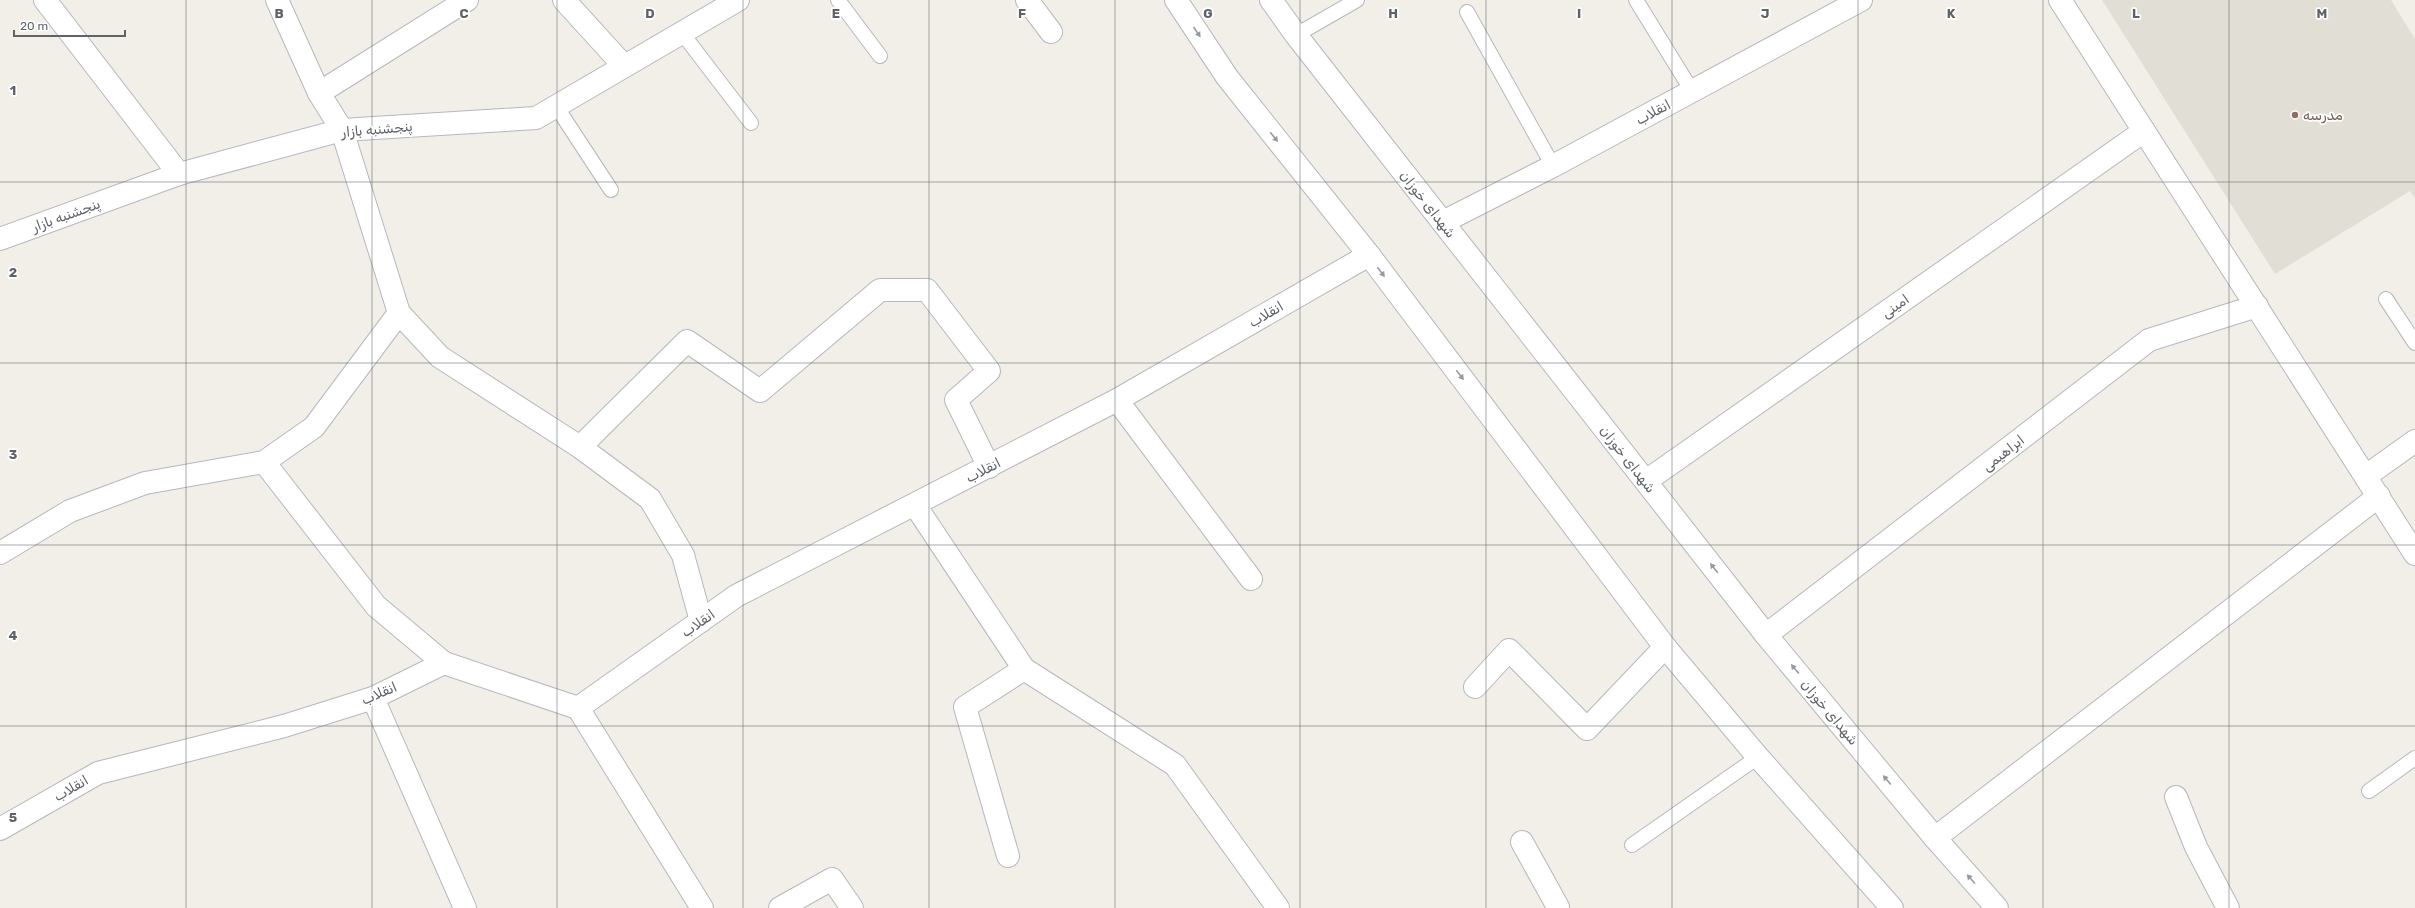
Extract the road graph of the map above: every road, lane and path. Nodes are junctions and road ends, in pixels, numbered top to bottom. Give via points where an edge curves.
1 (45, 0) edge
2 (277, 0) edge
3 (468, 0) edge
4 (564, 0) edge
5 (738, 0) edge
6 (838, 0) edge
7 (1027, 0) edge
8 (1176, 0) edge
9 (1271, 0) edge
10 (1357, 0) edge
11 (1636, 0) edge
12 (1861, 0) edge
13 (2060, 0) edge
14 (1467, 12) dead end
15 (1051, 32) dead end
16 (682, 33) junction
17 (1296, 35) junction
18 (880, 56) dead end
19 (624, 66) junction
20 (1692, 91) junction
21 (319, 93) junction
22 (556, 106) junction
23 (751, 122) dead end
24 (342, 130) junction
25 (2144, 131) junction
26 (1553, 166) junction
27 (179, 174) junction
28 (611, 190) dead end
29 (1443, 222) junction
30 (0, 239) edge
31 (1369, 255) junction
32 (2386, 299) dead end
33 (2257, 306) junction
34 (399, 313) junction
35 (2415, 343) edge
36 (1117, 400) junction
37 (2415, 441) edge
38 (580, 447) junction
39 (264, 462) junction
40 (989, 467) junction
41 (2366, 476) junction
42 (1646, 481) junction
43 (2379, 496) junction
44 (915, 505) junction
45 (0, 553) edge
46 (2415, 554) edge
47 (1251, 579) dead end
48 (701, 621) junction
49 (1766, 635) junction
50 (1665, 647) junction
51 (444, 663) junction
52 (1024, 670) junction
53 (1475, 687) dead end
54 (373, 698) junction
55 (578, 708) junction
56 (1758, 757) junction
57 (2415, 758) edge
58 (2370, 791) dead end
59 (2176, 797) dead end
60 (0, 829) edge
61 (1935, 838) junction
62 (1522, 842) dead end
63 (1632, 845) dead end
64 (1008, 856) dead end
65 (465, 908) edge
66 (702, 908) edge
67 (780, 908) edge
68 (852, 908) edge
69 (1278, 908) edge
70 (1556, 908) edge
71 (1892, 908) edge
72 (1997, 908) edge
73 (2228, 908) edge

1 - 27 street
2 - 21 street
3 - 21 street
4 - 19 street
5 - 16 street, پنجشنبه بازار
6 - 18 lane
7 - 15 street
8 -> 31 street via 1227,77
9 - 17 street, شهدای خوزان
10 - 17 lane
11 - 20 lane
12 - 20 street, انقلاب
13 - 25 street
14 - 26 lane
16 - 19 street, پنجشنبه بازار
16 - 23 lane
17 - 29 street, شهدای خوزان
19 - 22 street, پنجشنبه بازار
20 - 26 street, انقلاب
21 - 24 street
22 - 24 street, پنجشنبه بازار via 536,118
22 - 28 lane
24 - 27 street, پنجشنبه بازار
24 - 34 street
25 - 33 street
25 - 42 street, امینی
26 - 29 street, انقلاب
27 - 30 street, پنجشنبه بازار
29 - 42 street, شهدای خوزان
31 - 36 street, انقلاب
31 -> 50 street
32 - 35 lane
33 - 41 street
33 - 49 street, ابراهیمی via 2149,340
34 - 38 street via 440,357
34 - 39 street via 314,427
36 - 40 street, انقلاب
36 - 47 street
37 - 41 street
38 - 40 street via 687,341 760,391 880,290 928,290 989,371 956,400
38 - 48 street via 650,499 683,555
39 - 45 street via 145,483 70,511
39 - 51 street via 376,606
40 - 44 street, انقلاب
41 - 43 street
49 -> 42 street, شهدای خوزان
43 - 46 street
43 - 61 street
44 - 48 street, انقلاب via 736,596
44 - 52 street
48 - 55 street, انقلاب
61 -> 49 street, شهدای خوزان
50 - 53 street via 1587,729 1509,650
50 - 56 street
51 - 54 street, انقلاب
51 - 55 street
52 - 64 street via 965,707
52 - 69 street via 1176,765
54 - 60 street, انقلاب via 284,726 98,773
54 - 65 street
55 - 66 street
56 - 63 lane
56 - 71 street
57 - 58 lane
59 - 73 street via 2196,847
72 -> 61 street, شهدای خوزان
62 - 70 street via 1558,906
67 - 68 street via 832,879

